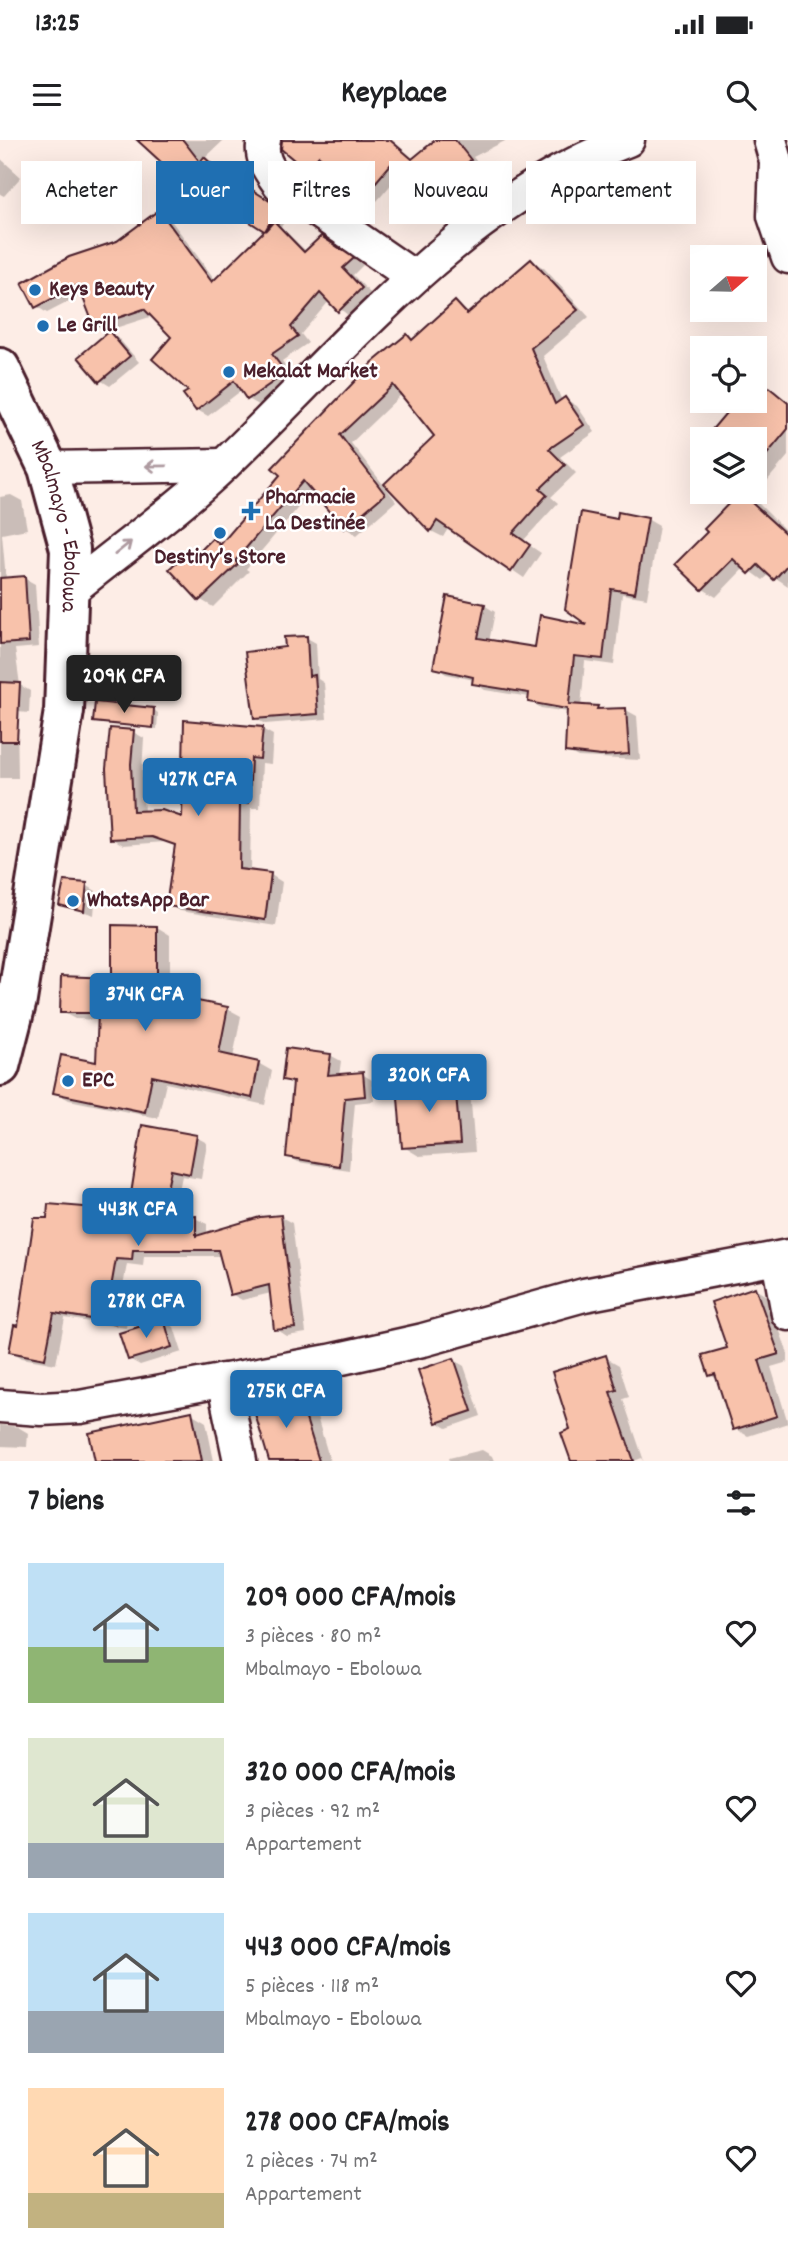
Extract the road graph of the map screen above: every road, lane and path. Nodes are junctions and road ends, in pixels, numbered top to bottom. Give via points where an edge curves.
1 (264, 140) edge
2 (628, 140) edge
3 (771, 140) edge
4 (788, 257) edge
5 (412, 276) junction
6 (0, 368) edge
7 (224, 466) junction
8 (48, 468) junction
9 (70, 591) junction
10 (8, 998) edge
11 (0, 1066) edge
12 (783, 1257) edge
13 (788, 1314) edge
14 (223, 1380) junction
15 (0, 1406) edge
16 (240, 1461) edge

1 - 5 street via 264,159 280,184
2 - 5 street via 540,183
3 - 4 street via 776,161 774,216
5 - 7 street
6 - 8 highway, Mbalmayo - Ebolowa
7 -> 8 street
9 -> 7 street
8 - 9 highway, Mbalmayo - Ebolowa via 70,549
9 - 10 highway, Mbalmayo - Ebolowa via 64,711
10 - 11 highway, Mbalmayo - Ebolowa
12 - 13 street
12 - 14 street via 584,1295 423,1340
14 - 15 street via 80,1406
14 - 16 street

